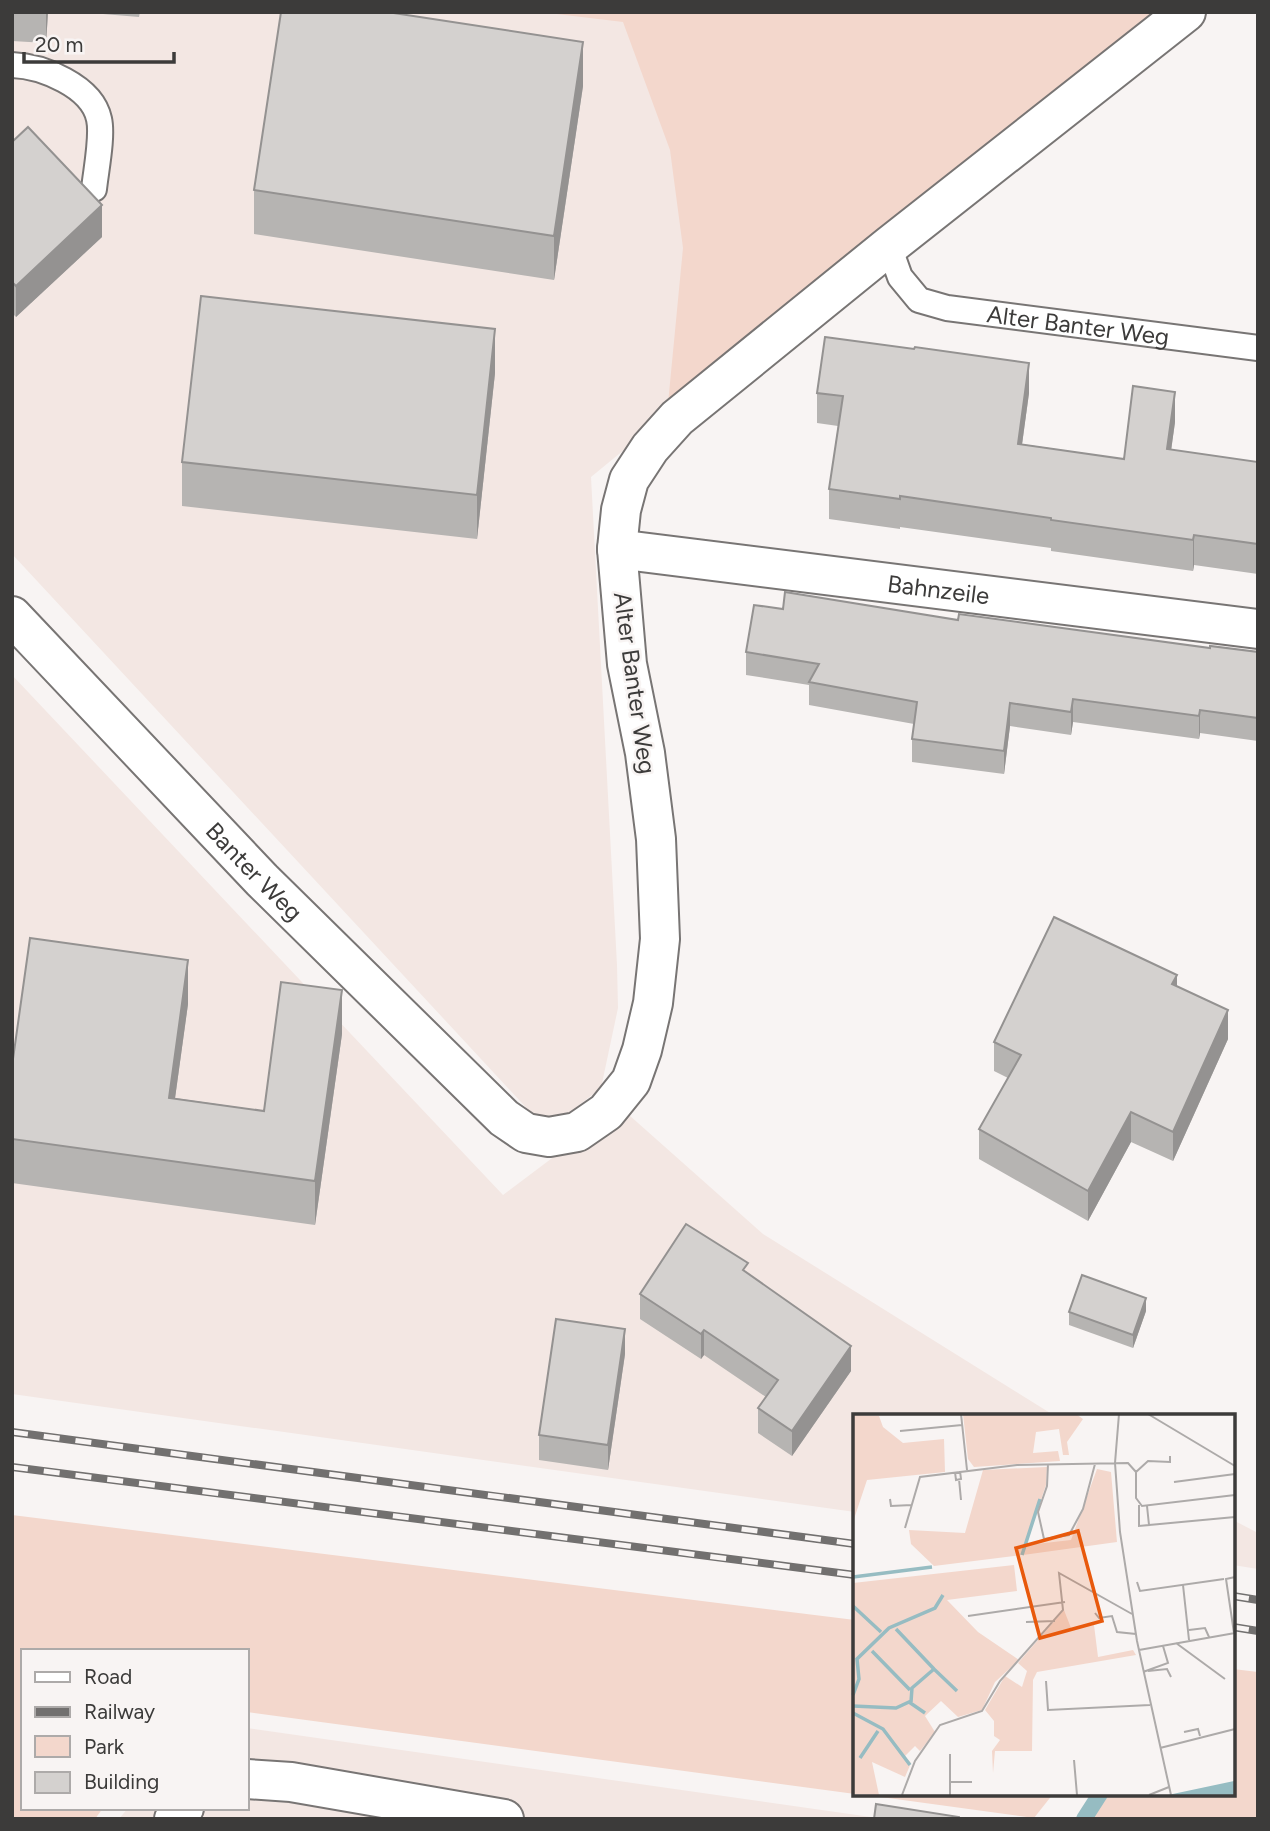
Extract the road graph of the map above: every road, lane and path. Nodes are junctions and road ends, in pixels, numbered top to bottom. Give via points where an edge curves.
1 (1186, 12) edge
2 (12, 65) edge
3 (94, 189) dead end
4 (889, 246) junction
5 (1258, 348) edge
6 (617, 549) junction
7 (12, 616) edge
8 (1258, 629) edge
9 (504, 1118) joint
10 (248, 1779) edge
11 (504, 1819) edge

1 - 4 street, Alter Banter Weg
2 - 3 lane via 52,74 86,96 95,109 100,121
4 - 5 lane, Alter Banter Weg via 900,277 919,300 947,308
4 - 6 street, Alter Banter Weg via 677,418 650,447 629,480
6 - 8 street, Bahnzeile
6 - 9 street, Alter Banter Weg via 627,664 656,839 660,939 653,1003 631,1081 606,1112 577,1132 548,1137 526,1133
7 - 9 street, Banter Weg via 262,880
10 - 11 street via 292,1782

